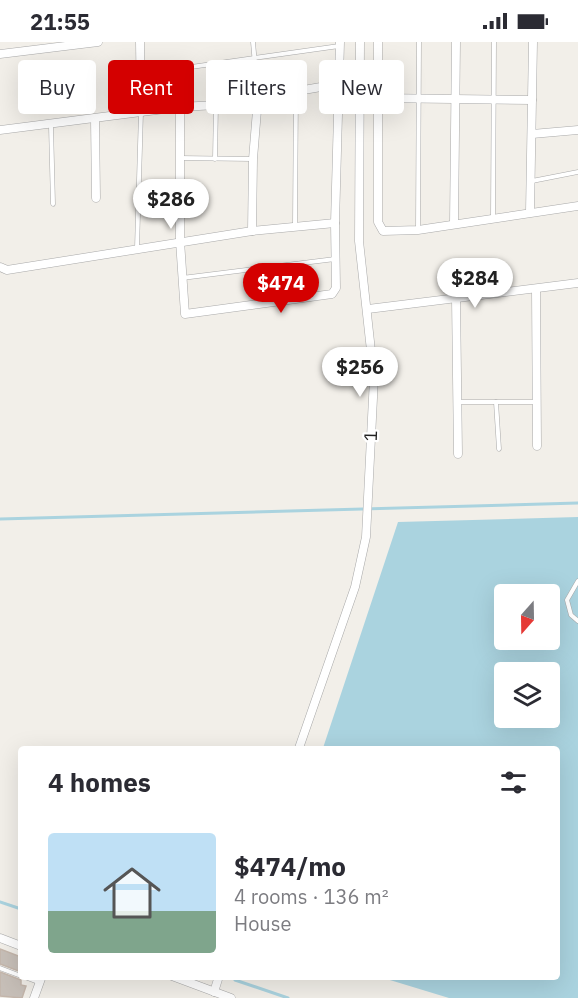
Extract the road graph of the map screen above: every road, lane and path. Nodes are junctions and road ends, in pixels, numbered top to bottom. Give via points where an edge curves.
1 (98, 42) edge
2 (140, 42) edge
3 (253, 42) edge
4 (360, 42) edge
5 (378, 42) edge
6 (418, 42) edge
7 (456, 42) edge
8 (494, 42) edge
9 (533, 42) edge
10 (340, 44) edge
11 (0, 54) edge
12 (255, 57) junction
13 (139, 60) edge
14 (255, 60) edge
15 (339, 60) edge
16 (378, 60) edge
17 (194, 66) edge
18 (404, 98) edge
19 (418, 98) junction
20 (455, 99) junction
21 (494, 99) junction
22 (532, 100) junction
23 (128, 114) edge
24 (141, 114) edge
25 (180, 114) edge
26 (216, 114) edge
27 (257, 114) edge
28 (296, 114) edge
29 (337, 114) edge
30 (377, 114) edge
31 (95, 119) junction
32 (51, 126) junction
33 (0, 130) edge
34 (578, 130) edge
35 (532, 134) junction
36 (178, 158) junction
37 (215, 159) junction
38 (253, 159) junction
39 (578, 172) edge
40 (531, 181) junction
41 (96, 198) dead end
42 (53, 204) dead end
43 (578, 206) edge
44 (530, 212) junction
45 (493, 218) junction
46 (335, 223) junction
47 (454, 223) junction
48 (295, 225) junction
49 (418, 230) junction
50 (252, 231) junction
51 (180, 242) junction
52 (137, 249) junction
53 (336, 259) junction
54 (0, 267) edge
55 (181, 278) junction
56 (578, 283) edge
57 (536, 289) junction
58 (456, 298) junction
59 (368, 309) junction
60 (457, 402) junction
61 (496, 402) junction
62 (537, 402) junction
63 (537, 446) dead end
64 (499, 449) dead end
65 (458, 454) dead end
66 (578, 581) edge
67 (578, 621) edge
68 (300, 746) edge
69 (0, 938) edge
70 (18, 945) edge
71 (0, 969) edge
72 (18, 975) edge
73 (41, 980) edge
74 (182, 980) edge
75 (218, 980) edge
76 (214, 992) junction
77 (34, 998) edge
78 (231, 998) edge

1 - 11 street
2 - 13 street
3 - 12 lane
4 - 59 street, 1 via 359,241
5 - 16 street
6 - 19 lane
7 - 20 street
8 - 21 lane
9 - 22 street
10 - 12 lane
10 - 15 street
12 - 14 lane
12 - 17 lane
18 - 19 street
19 - 20 street
19 - 49 lane
20 - 21 street
20 - 47 street
21 - 22 street
21 - 45 lane
22 - 35 street
23 - 31 street
24 - 52 lane
25 - 36 street
26 - 37 lane
27 - 38 street
28 - 48 lane
29 - 46 street
30 - 49 street via 378,222 383,231
31 - 32 street
31 - 41 street
32 - 33 street
32 - 42 lane
34 - 35 street
35 - 40 street
36 - 37 lane
36 - 51 street
37 - 38 lane
38 - 50 street
39 - 40 lane
40 - 44 street
43 - 44 street
44 - 45 street
45 - 47 street
46 - 48 street
46 - 53 street
47 - 49 street
48 - 50 street
50 - 51 street
51 - 52 street
51 - 55 street
52 - 54 street via 7,270
53 - 55 lane
53 - 55 street via 336,288 332,294 189,316 183,311
56 - 57 street
57 - 58 street
57 - 62 street
58 - 59 street
58 - 60 street
59 - 68 street, 1 via 374,378 366,537 355,587
60 - 61 lane
60 - 65 street
61 - 62 lane
61 - 64 lane
62 - 63 street
66 - 67 lane via 567,600 571,615
69 - 70 street
71 - 72 lane
73 - 77 street
74 - 76 street
75 - 76 street
76 - 78 street

